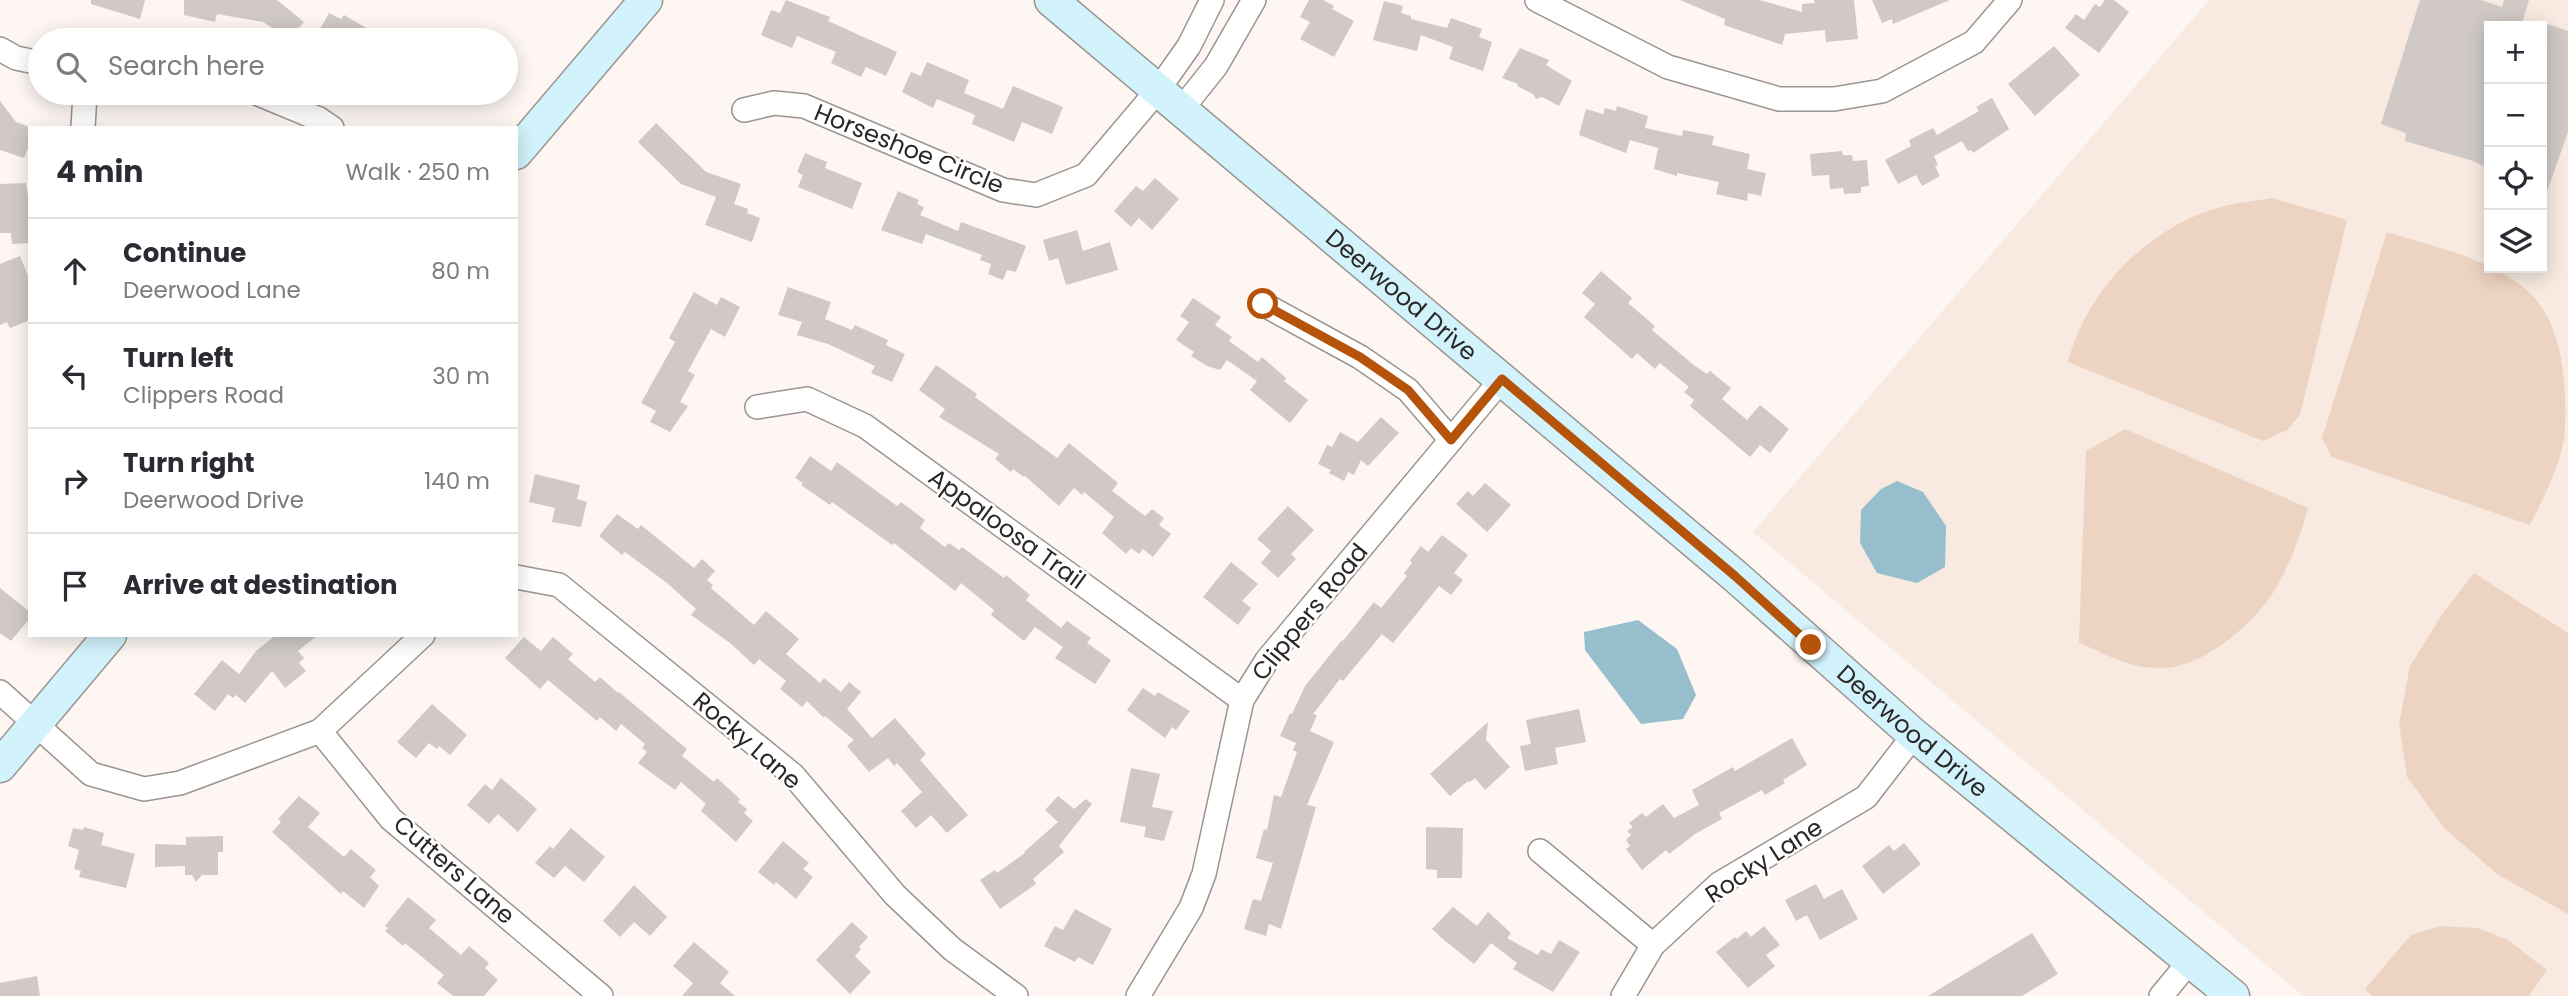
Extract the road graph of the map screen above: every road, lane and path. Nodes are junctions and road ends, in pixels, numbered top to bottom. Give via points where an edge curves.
1 (646, 0) edge
2 (1051, 0) edge
3 (1212, 0) edge
4 (1254, 0) edge
5 (1537, 0) edge
6 (2010, 0) edge
7 (0, 49) edge
8 (28, 60) edge
9 (1170, 100) junction
10 (84, 105) edge
11 (285, 105) edge
12 (744, 110) dead end
13 (83, 126) edge
14 (329, 126) edge
15 (518, 151) edge
16 (1263, 304) dead end
17 (1502, 379) junction
18 (757, 407) dead end
19 (1451, 440) junction
20 (518, 577) edge
21 (108, 637) edge
22 (421, 637) edge
23 (0, 692) edge
24 (1242, 700) junction
25 (36, 724) junction
26 (320, 731) junction
27 (1914, 735) junction
28 (0, 766) edge
29 (1540, 851) dead end
30 (1653, 945) junction
31 (2190, 961) junction
32 (601, 996) edge
33 (1016, 996) edge
34 (1138, 996) edge
35 (1623, 996) edge
36 (2161, 996) edge
37 (2233, 996) edge

1 - 15 street
2 - 9 street, Deerwood Drive
3 - 9 street
4 - 9 street via 1216,66
5 - 6 street via 1668,67 1779,99 1833,99 1882,91 1974,42
7 - 8 street
9 - 12 street, Horseshoe Circle via 1086,175 1037,195 1003,190 804,106 774,103
9 - 17 street, Deerwood Drive
10 - 13 street
11 - 14 street
16 - 19 street via 1360,357 1408,390
17 - 19 street, Clippers Road
17 - 27 street, Deerwood Drive
18 - 24 street, Appaloosa Trail via 807,399 865,426
19 - 24 street, Clippers Road via 1267,660
20 - 33 street, Rocky Lane via 559,584 793,775 895,895 952,949
21 - 25 street
22 - 26 street
23 - 25 street
24 - 34 street, Clippers Road via 1204,874 1191,908
25 - 26 street via 91,774 144,789 180,783
25 - 28 street
26 - 32 street, Cutters Lane via 391,818
27 - 30 street, Rocky Lane via 1866,797 1719,884
27 - 31 street, Deerwood Drive
29 - 30 street
30 - 35 street, Rocky Lane
31 - 36 street
31 - 37 street, Deerwood Drive

